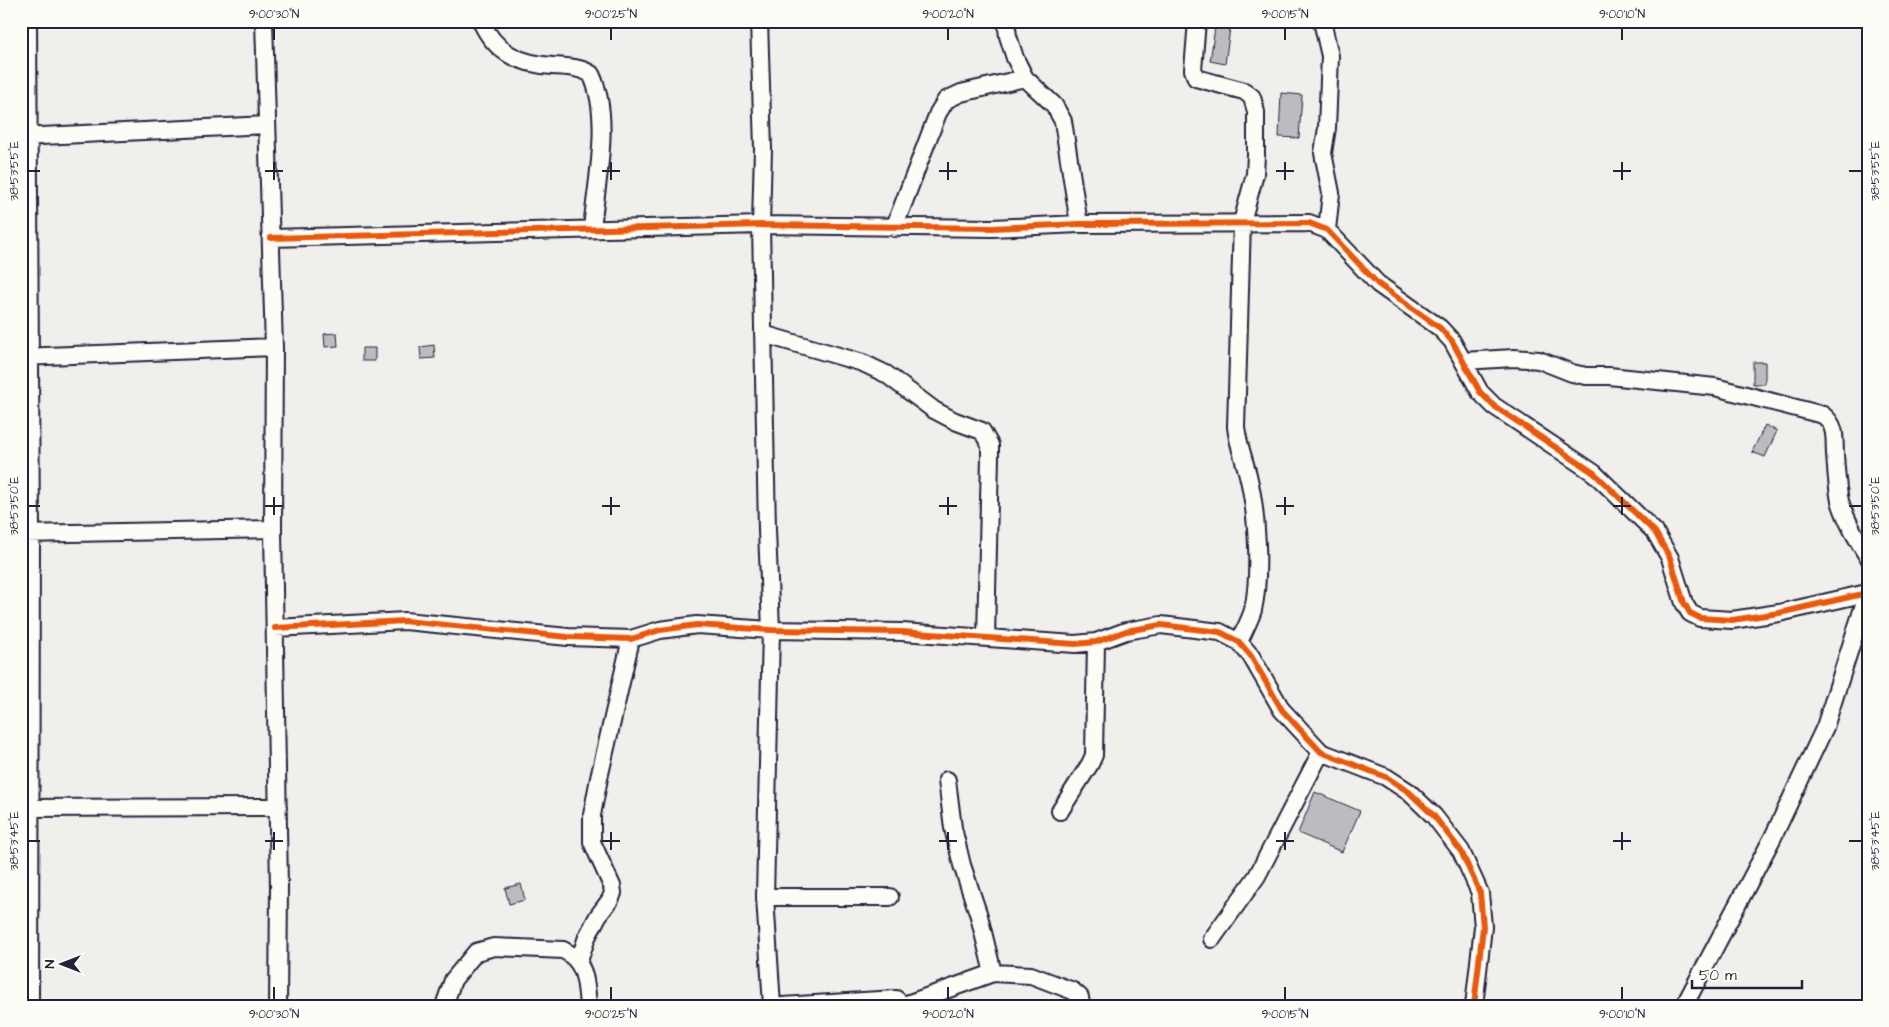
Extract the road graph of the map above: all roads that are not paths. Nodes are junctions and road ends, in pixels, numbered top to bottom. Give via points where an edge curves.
1 (28, 21) edge
2 (264, 21) edge
3 (481, 21) edge
4 (759, 21) edge
5 (992, 21) edge
6 (1197, 21) edge
7 (1322, 21) edge
8 (1007, 28) edge
9 (1025, 78) junction
10 (267, 125) junction
11 (25, 137) edge
12 (1242, 222) junction
13 (1079, 224) junction
14 (761, 225) junction
15 (894, 228) junction
16 (592, 229) junction
17 (1327, 230) junction
18 (271, 238) junction
19 (763, 334) junction
20 (274, 347) junction
21 (26, 357) edge
22 (1463, 361) junction
23 (273, 529) junction
24 (26, 534) edge
25 (1868, 557) edge
26 (1868, 592) edge
27 (275, 628) junction
28 (771, 630) junction
29 (986, 638) junction
30 (631, 639) junction
31 (1096, 642) junction
32 (1239, 642) junction
33 (1321, 752) junction
34 (947, 780) dead end
35 (278, 807) junction
36 (26, 808) edge
37 (1060, 811) dead end
38 (765, 897) junction
39 (890, 897) dead end
40 (1212, 939) dead end
41 (579, 961) junction
42 (993, 973) junction
43 (904, 1005) edge
44 (30, 1006) edge
45 (278, 1006) edge
46 (444, 1006) edge
47 (588, 1006) edge
48 (772, 1006) edge
49 (782, 1006) edge
50 (1082, 1006) edge
51 (1474, 1006) edge
52 (1684, 1006) edge

1 - 11 street
2 - 10 street
3 - 16 street via 501,51 516,59 540,66 579,68 591,74 602,109
4 - 14 street via 763,149
5 - 8 street
6 - 12 street via 1193,70 1196,78 1244,91 1252,97 1256,112 1255,174
7 - 17 street via 1330,56 1323,153 1331,186
8 - 9 street via 1015,58
9 - 13 street via 1054,105 1062,121
9 - 15 street via 961,93 946,100 938,113
10 - 11 street
10 - 18 street
11 - 21 street
12 - 13 street
12 - 17 street via 1309,223
12 - 32 street via 1236,427 1254,510 1258,577 1252,611
13 - 15 street
14 - 15 street
14 - 16 street
14 - 19 street
16 - 18 street
17 - 22 street via 1378,284 1440,328
18 - 20 street
19 - 28 street
19 - 29 street via 863,363 886,374 934,410 982,431 990,445
20 - 21 street
20 - 23 street
21 - 24 street
22 - 25 street via 1539,360 1586,376 1715,387 1823,415 1831,422 1834,431 1840,501
22 - 26 street via 1480,392 1494,406 1594,473 1655,532 1670,558 1690,613 1700,618 1732,620 1779,613
23 - 24 street
23 - 27 street
24 - 36 street
26 - 52 street via 1825,727 1773,838
27 - 30 street via 405,621 568,637
27 - 35 street
28 - 29 street via 902,632
28 - 30 street via 697,625 660,630
28 - 38 street
29 - 31 street via 1075,644
30 - 41 street via 592,815 592,842 613,894 590,930
31 - 32 street via 1126,631 1161,625 1220,632
31 - 37 street via 1094,755
32 - 33 street via 1251,656 1282,710
33 - 40 street via 1257,876
33 - 51 street via 1386,777 1409,792 1434,816 1461,851 1480,893 1483,928
34 - 42 street via 953,828
35 - 36 street
35 - 45 street
36 - 44 street
38 - 39 street
38 - 48 street
41 - 46 street via 563,950 494,947 476,952 453,980
41 - 47 street via 586,983
42 - 43 street
42 - 50 street via 1031,976 1073,991 1080,997
43 - 49 street via 896,999

